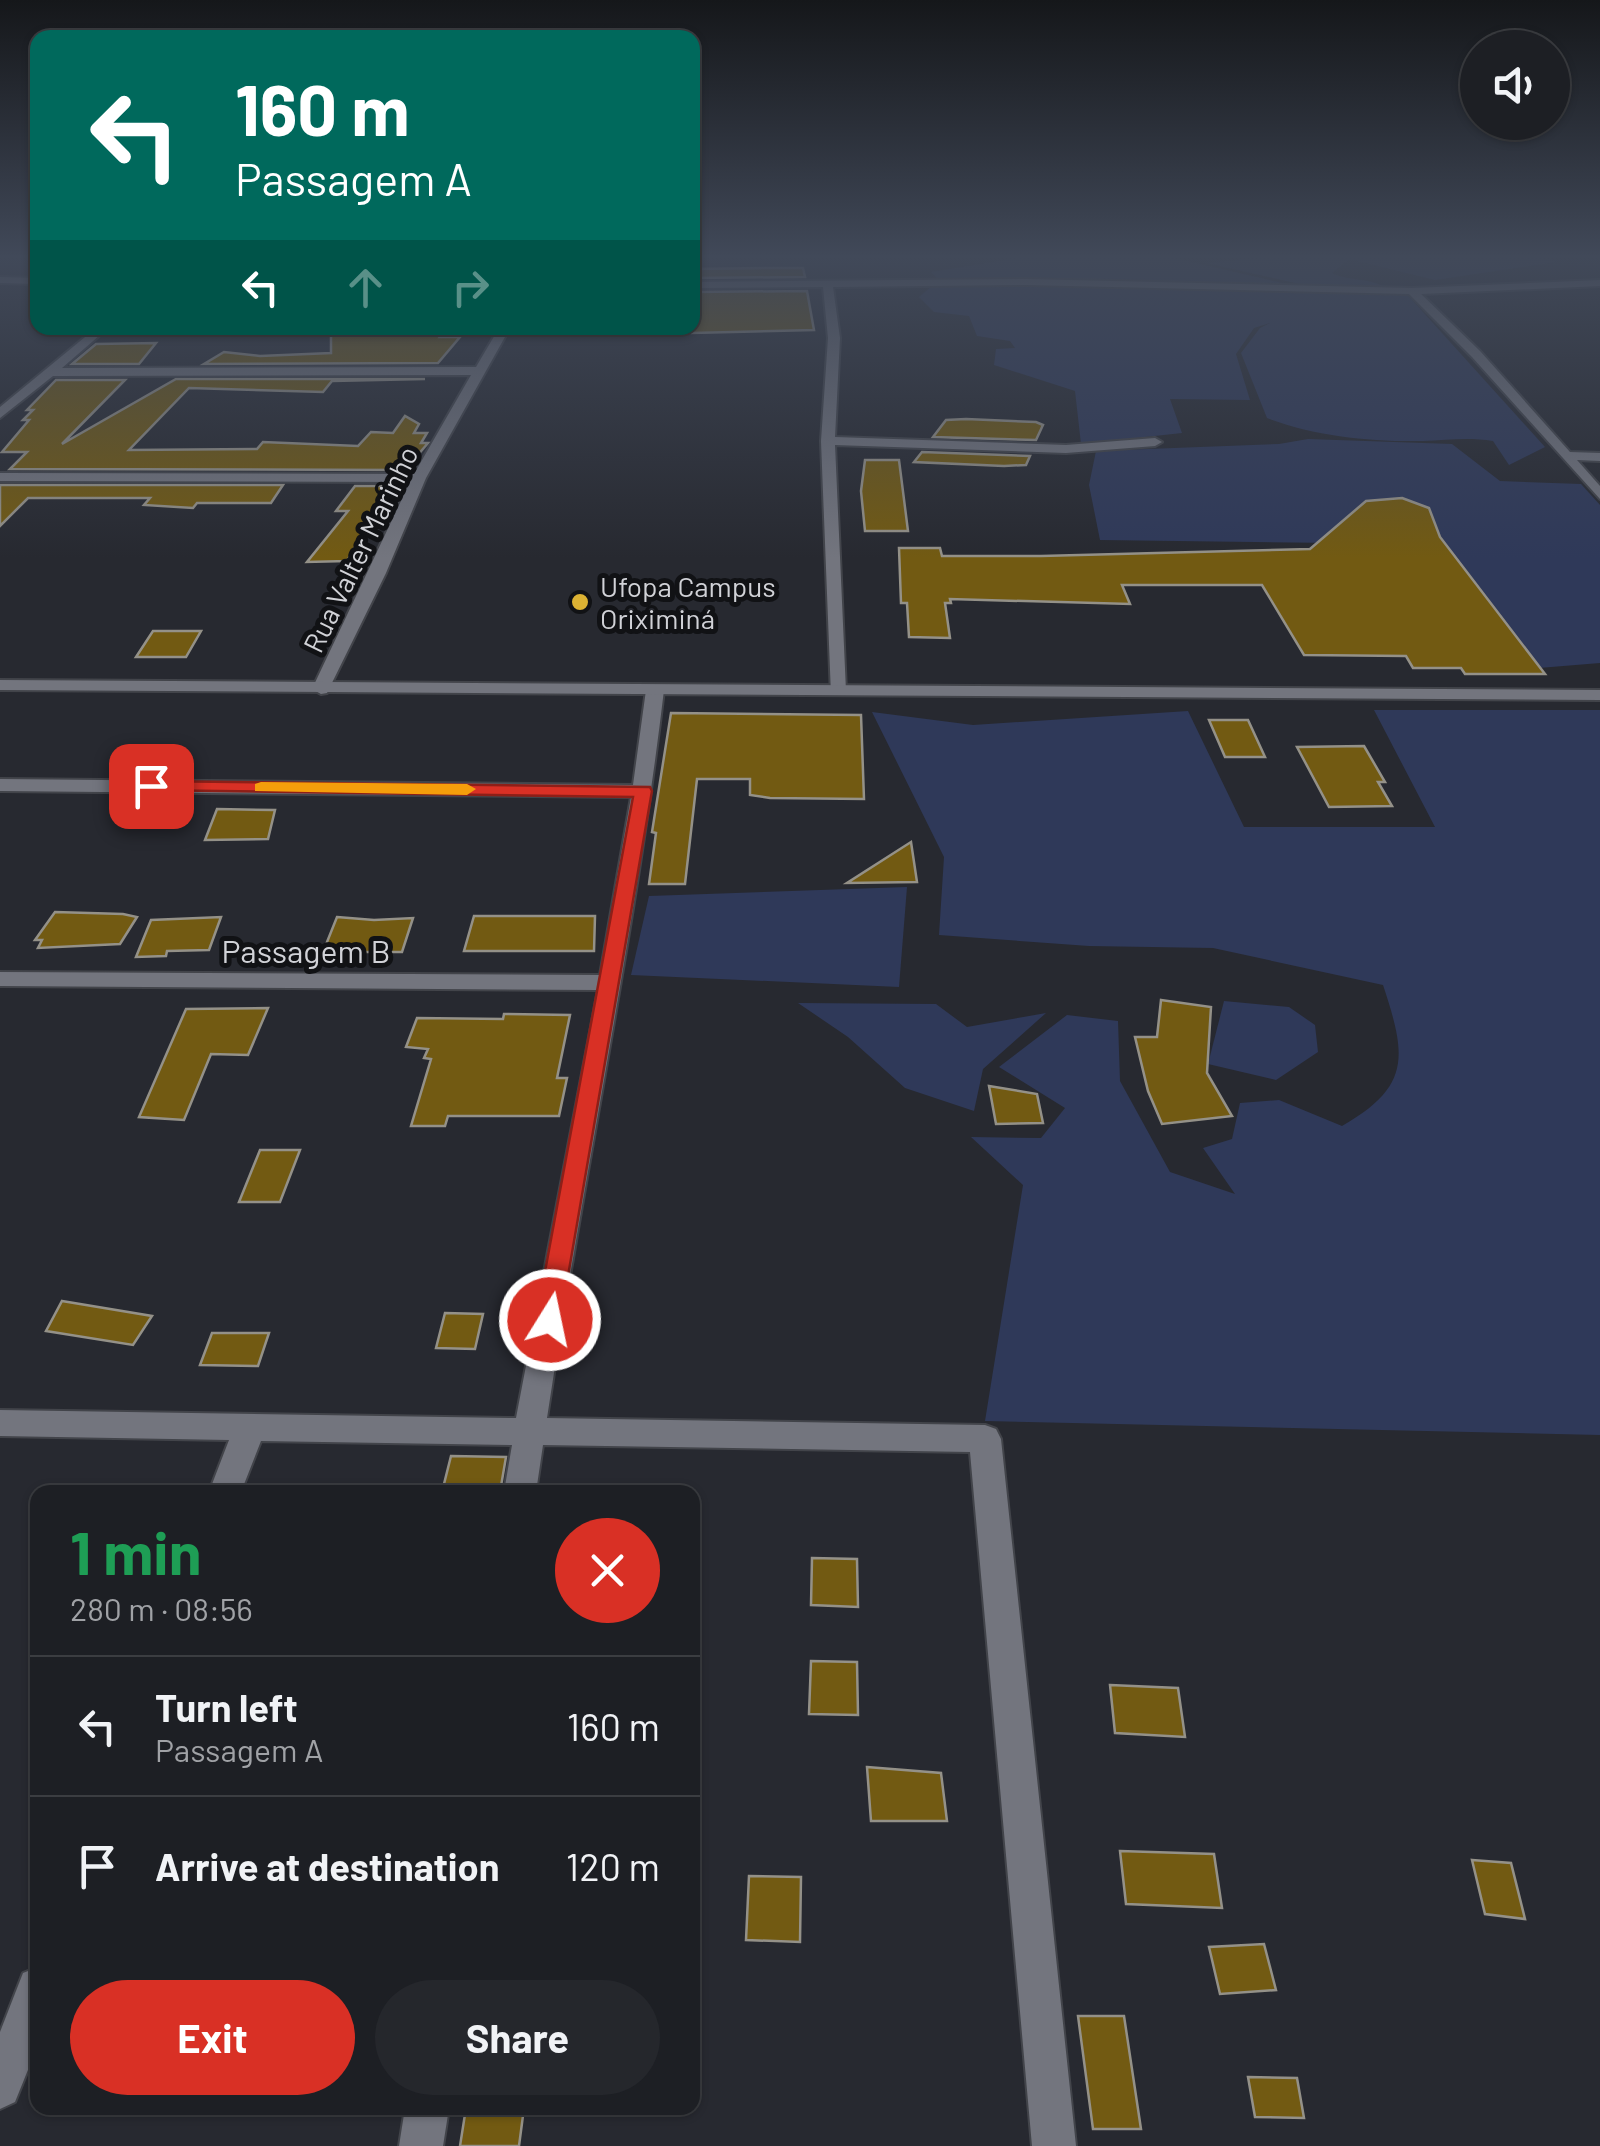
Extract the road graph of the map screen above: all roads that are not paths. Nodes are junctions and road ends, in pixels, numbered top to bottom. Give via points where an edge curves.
1 (67, 358) edge
2 (486, 358) edge
3 (833, 358) edge
4 (1480, 358) edge
5 (478, 371) junction
6 (51, 372) junction
7 (0, 414) edge
8 (828, 441) junction
9 (1155, 442) dead end
10 (1568, 456) junction
11 (1600, 456) edge
12 (0, 477) edge
13 (419, 478) junction
14 (1600, 495) edge
15 (0, 684) edge
16 (321, 689) junction
17 (655, 690) junction
18 (837, 691) junction
19 (1600, 695) edge
20 (0, 785) edge
21 (643, 791) junction
22 (0, 979) edge
23 (612, 983) junction
24 (0, 1423) edge
25 (250, 1428) junction
26 (529, 1433) junction
27 (228, 1485) edge
28 (521, 1485) edge
29 (30, 2009) edge
30 (0, 2087) edge
31 (425, 2115) edge
32 (421, 2146) edge
33 (1054, 2146) edge

1 - 6 street
2 - 5 street, Rua Valter Marinho
3 - 8 street
4 - 10 street
5 - 6 street
5 - 13 street, Rua Valter Marinho
6 - 7 street
8 - 9 street via 1066,449
8 - 18 street
10 - 11 street
10 - 14 street
12 - 13 street
13 - 16 street, Rua Valter Marinho
15 - 16 street
16 - 17 street
17 - 18 street
17 - 21 street
18 - 19 street
20 - 21 street
21 - 23 street
22 - 23 street, Passagem B
23 - 26 street
24 - 25 street
25 - 26 street
25 - 27 street
26 - 28 street
26 - 33 street via 984,1440
29 - 30 street
31 - 32 street

